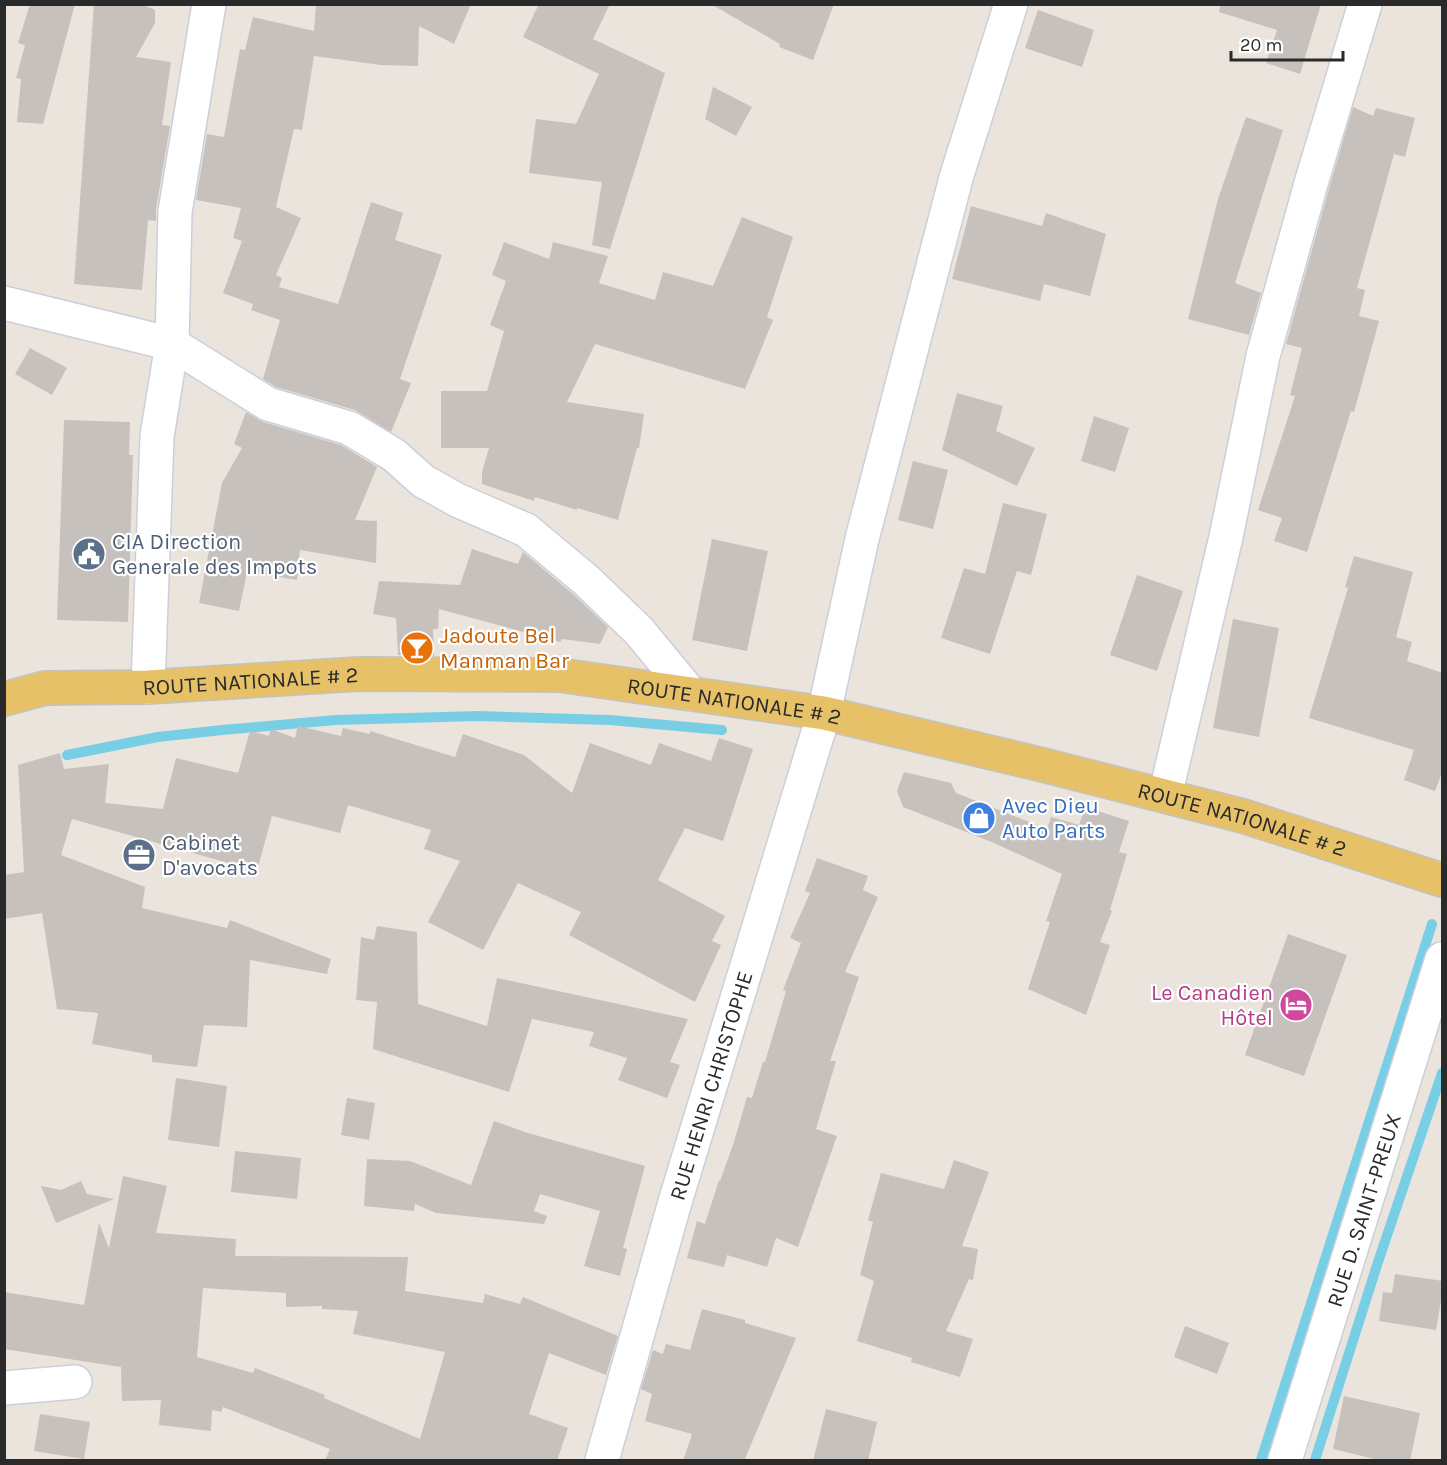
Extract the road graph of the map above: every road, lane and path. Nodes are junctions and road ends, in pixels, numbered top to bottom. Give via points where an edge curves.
1 (209, 4) edge
2 (1011, 4) edge
3 (1365, 4) edge
4 (4, 303) edge
5 (172, 344) junction
6 (148, 687) junction
7 (691, 694) junction
8 (4, 699) edge
9 (824, 713) junction
10 (1165, 796) junction
11 (1443, 880) edge
12 (1443, 959) edge
13 (75, 1382) dead end
14 (4, 1388) edge
15 (602, 1461) edge
16 (1285, 1461) edge

1 - 5 street via 175,212
2 - 9 street, RUE HENRI CHRISTOPHE via 956,178 862,539
3 - 10 street via 1263,356 1226,537
4 - 5 street
5 - 6 street via 157,436
5 - 7 street via 268,404 349,428 394,455 423,481 526,531 586,580 639,631
6 - 7 main road, ROUTE NATIONALE # 2 via 359,674 559,675
6 - 8 main road, ROUTE NATIONALE # 2 via 45,688
7 - 9 main road, ROUTE NATIONALE # 2
9 - 10 main road, ROUTE NATIONALE # 2
9 - 15 street, RUE HENRI CHRISTOPHE via 675,1202
10 - 11 main road, ROUTE NATIONALE # 2 via 1243,816
12 - 16 street, RUE D. SAINT-PREUX
13 - 14 street

